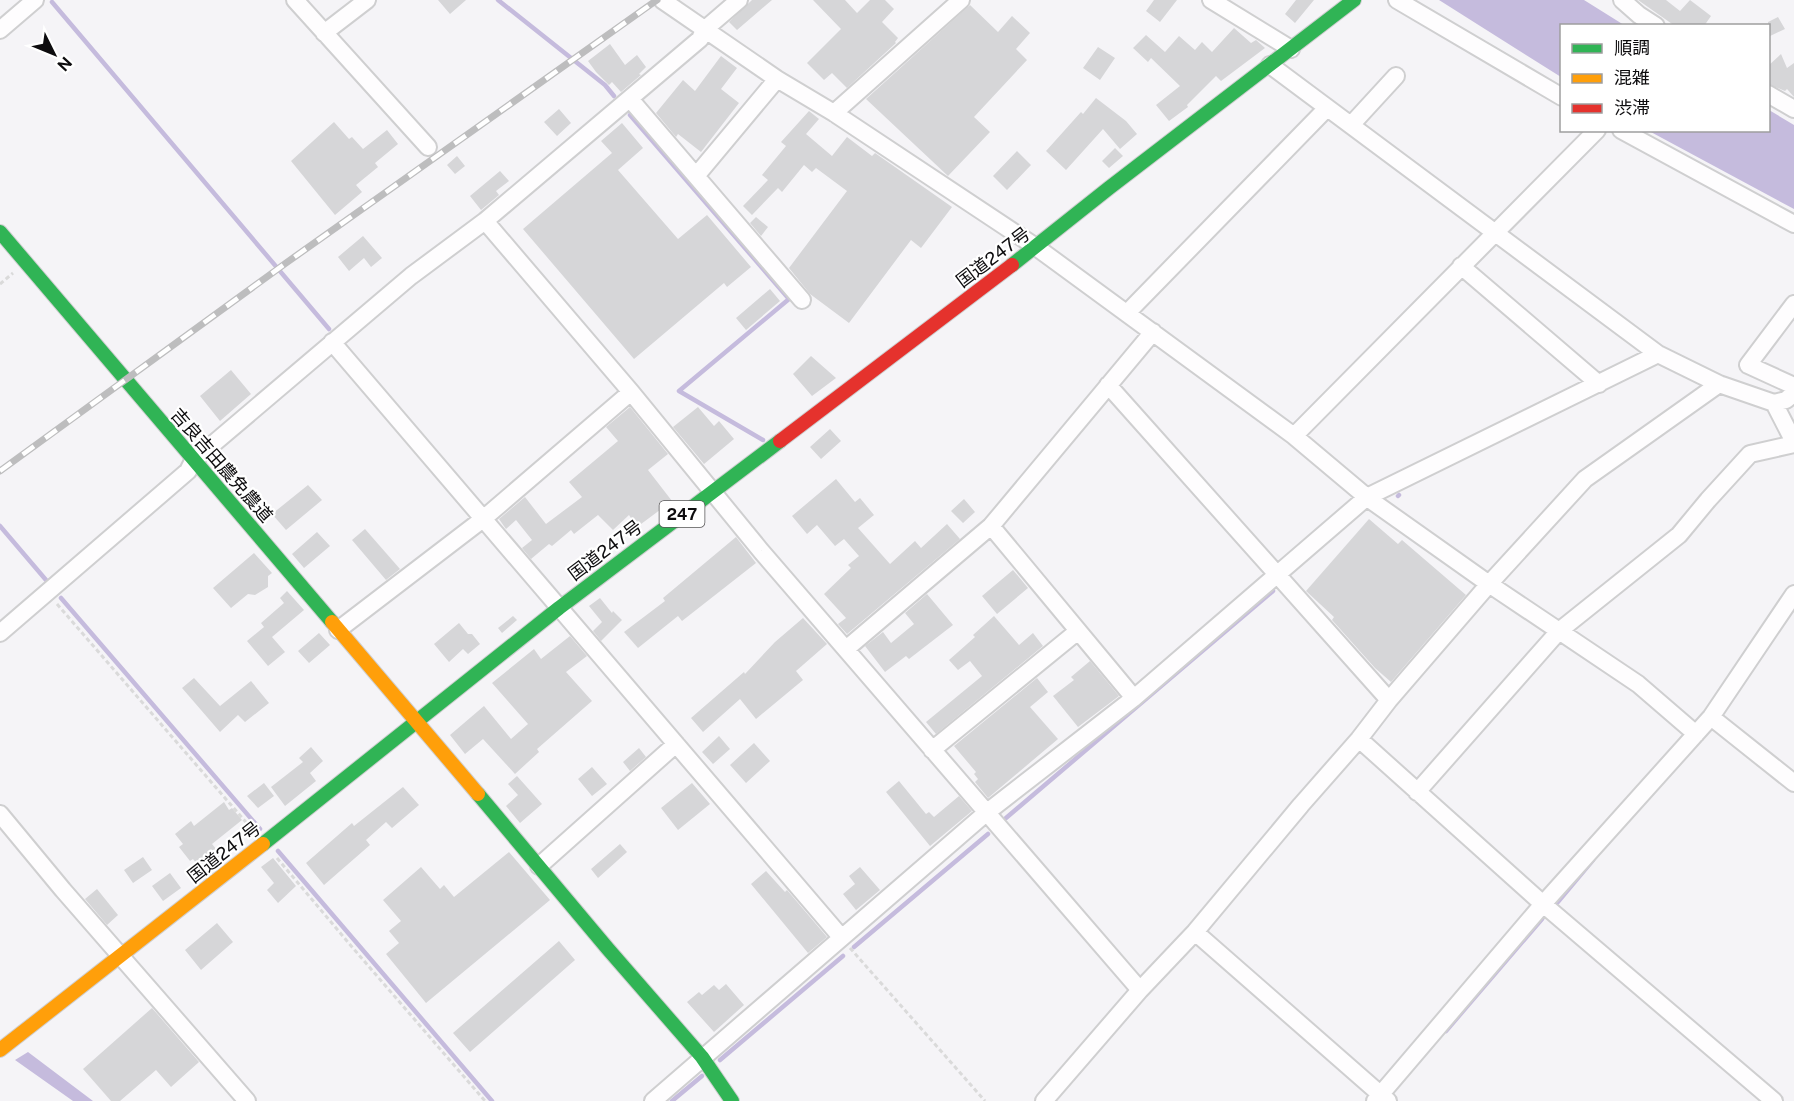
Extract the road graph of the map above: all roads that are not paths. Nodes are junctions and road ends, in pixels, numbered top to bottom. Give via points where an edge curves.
1 (35, 0) edge
2 (295, 0) edge
3 (367, 0) edge
4 (662, 0) edge
5 (739, 0) edge
6 (961, 0) edge
7 (1211, 0) edge
8 (1354, 0) edge
9 (1397, 0) edge
10 (1622, 0) edge
11 (1653, 24) edge
12 (0, 30) edge
13 (704, 30) junction
14 (324, 33) junction
15 (1291, 49) junction
16 (1270, 65) junction
17 (1396, 76) dead end
18 (777, 80) junction
19 (1770, 95) edge
20 (1560, 96) edge
21 (630, 99) junction
22 (1327, 108) junction
23 (1794, 109) edge
24 (834, 113) junction
25 (1351, 125) junction
26 (1595, 132) edge
27 (1624, 132) edge
28 (428, 147) dead end
29 (696, 176) junction
30 (485, 222) junction
31 (1794, 224) edge
32 (0, 232) edge
33 (1494, 232) junction
34 (1036, 247) junction
35 (1461, 266) junction
36 (802, 300) dead end
37 (1794, 304) edge
38 (1127, 313) junction
39 (1153, 332) junction
40 (332, 342) junction
41 (1658, 354) junction
42 (125, 380) joint
43 (1599, 384) junction
44 (1719, 384) junction
45 (1108, 385) junction
46 (1794, 386) edge
47 (631, 392) junction
48 (1794, 393) edge
49 (1774, 403) junction
50 (1294, 436) junction
51 (1794, 443) edge
52 (193, 461) junction
53 (712, 493) junction
54 (1367, 497) junction
55 (483, 519) junction
56 (991, 526) junction
57 (1277, 576) junction
58 (1489, 584) junction
59 (1792, 601) edge
60 (559, 608) junction
61 (338, 630) junction
62 (1559, 630) junction
63 (1078, 631) junction
64 (0, 633) edge
65 (846, 649) junction
66 (1134, 698) junction
67 (1389, 700) junction
68 (1711, 717) junction
69 (417, 721) junction
70 (1696, 734) junction
71 (1359, 739) junction
72 (676, 744) junction
73 (932, 750) junction
74 (1794, 783) edge
75 (1417, 792) junction
76 (986, 813) junction
77 (0, 814) edge
78 (539, 866) junction
79 (1543, 904) junction
80 (1195, 932) junction
81 (841, 937) junction
82 (119, 956) junction
83 (1140, 990) junction
84 (0, 1050) edge
85 (702, 1057) junction
86 (1381, 1099) edge
87 (247, 1101) edge
88 (653, 1101) edge
89 (732, 1101) edge
90 (1044, 1101) edge
91 (1774, 1101) edge

1 - 12 street
2 - 14 street
3 - 14 street
4 - 13 street
5 - 13 street
6 - 24 street
7 - 15 street
8 - 15 main road, 国道247号 / 247
9 - 20 street
10 - 11 street
13 - 18 street
13 - 21 street via 700,39
14 - 28 street
15 - 16 main road, 国道247号 / 247
16 - 22 street
16 - 34 main road, 国道247号 / 247
17 - 25 street
18 - 24 street
18 - 29 street
19 - 23 street
21 - 29 street
21 - 30 street
22 - 25 street
22 - 38 street
24 - 34 street
25 - 33 street
26 - 33 street
27 - 31 street
29 - 36 street
30 - 40 street via 411,276
30 - 47 street
32 - 42 main road
33 - 35 street
33 - 41 street
34 - 38 street
34 - 53 main road, 国道247号 / 247
35 - 43 street
35 - 50 street
37 - 46 street via 1748,365
38 - 39 street
39 - 45 street
39 - 50 street
40 - 52 street
40 - 55 street
41 - 43 street
41 - 44 street
42 - 52 street
43 - 54 street
44 - 49 street
44 - 58 street via 1585,479
45 - 56 street
45 - 57 street
47 - 53 street
47 - 55 street
48 - 49 street
49 - 51 street
50 - 54 street
51 - 62 street via 1750,454 1679,535
52 - 61 main road, 吉良吉田農免農道
52 - 64 street via 188,471
53 - 60 main road, 国道247号 / 247
53 - 65 street
54 - 57 street
54 - 58 street
55 - 60 street
55 - 61 street
56 - 63 street
56 - 65 street
57 - 66 street
57 - 67 street
58 - 62 street
58 - 67 street
59 - 68 street
60 - 69 main road, 国道247号 / 247
60 - 72 street
61 - 69 main road, 吉良吉田農免農道
62 - 70 street via 1638,684
62 - 75 street
63 - 66 street
63 - 73 street
65 - 73 street
66 - 76 street
67 - 71 street
68 - 70 street
68 - 74 street
69 - 78 main road, 吉良吉田農免農道
69 - 82 main road, 国道247号 / 247
70 - 79 street
71 - 75 street
71 - 80 street
72 - 78 street
72 - 81 street
73 - 76 street
75 - 79 street
76 - 81 street
76 - 83 street
77 - 82 street
78 - 85 main road, 吉良吉田農免農道
79 - 86 street
79 - 91 street
80 - 83 street
80 - 86 street
81 - 85 street
82 - 84 main road, 国道247号 / 247
82 - 87 street
83 - 90 street
85 - 88 street
85 - 89 main road, 吉良吉田農免農道

